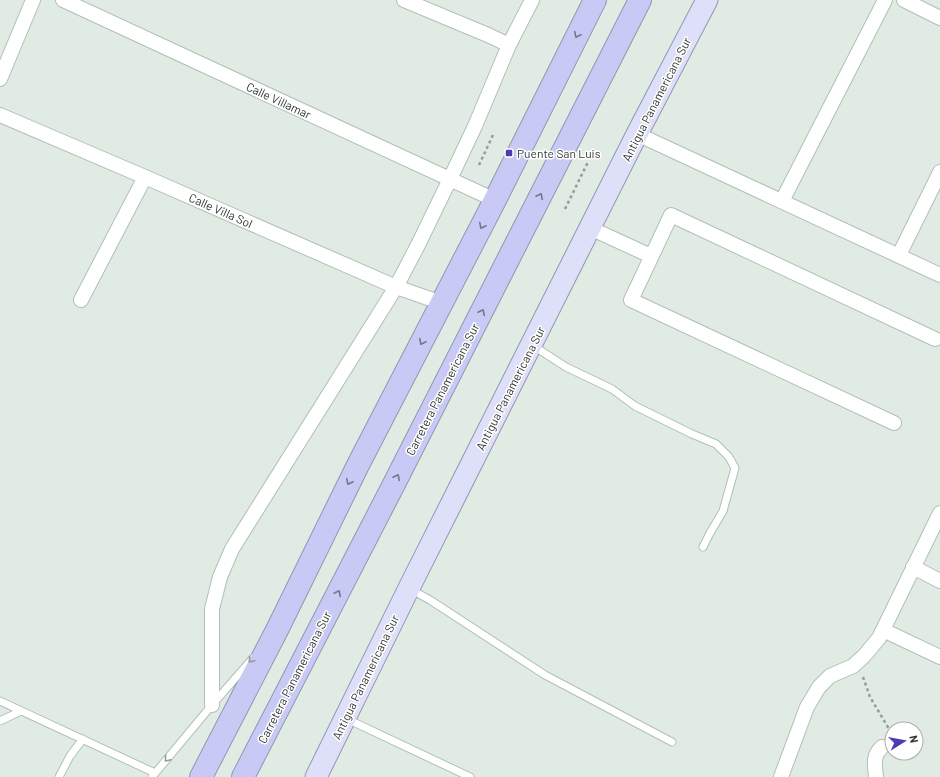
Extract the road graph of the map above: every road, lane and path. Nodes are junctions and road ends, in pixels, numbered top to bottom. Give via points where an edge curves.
1 (33, 0) edge
2 (63, 0) edge
3 (404, 0) edge
4 (532, 0) edge
5 (595, 0) edge
6 (640, 0) edge
7 (707, 0) edge
8 (885, 0) edge
9 (904, 0) edge
10 (940, 18) edge
11 (510, 45) junction
12 (0, 79) edge
13 (0, 115) edge
14 (637, 134) junction
15 (493, 135) dead end
16 (588, 162) dead end
17 (479, 165) dead end
18 (940, 172) edge
19 (145, 177) junction
20 (450, 179) junction
21 (495, 200) junction
22 (782, 201) junction
23 (564, 209) dead end
24 (590, 228) junction
25 (652, 256) junction
26 (899, 256) junction
27 (940, 274) edge
28 (396, 287) junction
29 (81, 300) dead end
30 (442, 303) junction
31 (934, 339) dead end
32 (532, 345) junction
33 (894, 423) dead end
34 (940, 513) edge
35 (703, 547) dead end
36 (913, 567) junction
37 (940, 580) edge
38 (409, 588) junction
39 (276, 630) junction
40 (883, 630) junction
41 (940, 657) edge
42 (859, 661) junction
43 (0, 701) edge
44 (212, 705) junction
45 (21, 711) junction
46 (345, 718) junction
47 (0, 721) edge
48 (884, 721) edge
49 (83, 739) junction
50 (672, 742) dead end
51 (882, 747) dead end
52 (153, 775) edge
53 (59, 777) edge
54 (201, 777) edge
55 (243, 777) edge
56 (316, 777) edge
57 (470, 777) edge
58 (781, 777) edge
59 (876, 777) edge

1 - 12 street
2 - 20 street, Calle Villamar
3 - 11 street
4 - 11 street
5 -> 21 highway
55 -> 6 highway, Carretera Panamericana Sur
7 - 14 main road, Antigua Panamericana Sur
8 - 22 street
9 - 10 street
11 - 20 street
13 - 19 street, Calle Villa Sol
14 - 22 street
14 - 24 main road, Antigua Panamericana Sur
15 - 17 path
16 - 23 path
18 - 26 street
19 - 28 street, Calle Villa Sol
19 - 29 street
20 - 21 street, Calle Villamar
20 - 28 street
21 -> 30 highway
22 - 26 street
24 - 25 street
24 - 32 main road, Antigua Panamericana Sur
25 - 31 street via 671,215
25 - 33 street via 631,300
26 - 27 street
28 - 30 street, Calle Villa Sol
28 - 44 street via 232,549 220,577 212,610
30 -> 39 highway
32 - 35 lane via 566,367 612,389 635,406 716,444 729,457 735,468 729,492 723,511
32 - 38 main road, Antigua Panamericana Sur
34 - 36 street
36 - 37 street
36 - 40 street
38 - 46 main road, Antigua Panamericana Sur
38 - 50 lane via 545,675
39 -> 44 lane
39 - 54 highway
40 - 41 street
40 - 42 street
42 - 48 path via 870,697
42 - 58 street via 854,666 830,676 818,687 807,707
43 - 45 lane
44 -> 52 lane
45 - 47 lane
45 - 49 lane
46 - 56 main road, Antigua Panamericana Sur
46 - 57 lane
49 - 52 lane
49 - 53 lane
51 - 59 street via 875,757

